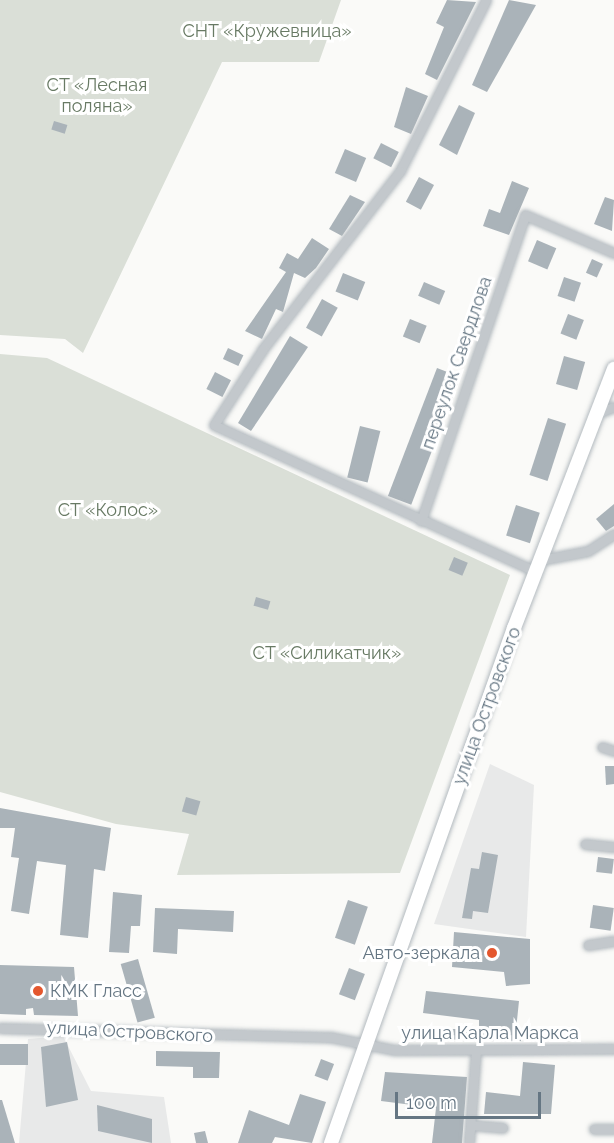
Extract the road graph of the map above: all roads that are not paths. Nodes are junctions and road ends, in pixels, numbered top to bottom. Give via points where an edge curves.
1 (486, 0) edge
2 (614, 253) edge
3 (614, 369) edge
4 (614, 407) edge
5 (598, 413) junction
6 (421, 521) junction
7 (614, 534) edge
8 (539, 566) junction
9 (602, 747) dead end
10 (614, 750) edge
11 (585, 844) dead end
12 (614, 847) edge
13 (614, 941) edge
14 (588, 945) dead end
15 (0, 1028) edge
16 (367, 1046) junction
17 (614, 1049) edge
18 (476, 1050) junction
19 (471, 1125) junction
20 (503, 1128) dead end
21 (594, 1129) dead end
22 (614, 1129) edge
23 (331, 1143) edge
24 (469, 1143) edge

1 - 6 street via 400,171 264,349 214,425
2 - 6 street, переулок Свердлова via 525,215
3 - 5 street, улица Островского
4 - 5 street
5 - 8 street, улица Островского
6 - 8 street
7 - 8 street via 588,551
8 - 16 street, улица Островского
9 - 10 street
11 - 12 street
13 - 14 street
15 - 16 street, улица Островского via 330,1037
16 - 18 street, улица Карла Маркса
16 - 23 street, улица Островского
17 - 18 street, улица Карла Маркса
18 - 19 street
19 - 20 street
19 - 24 street
21 - 22 street

